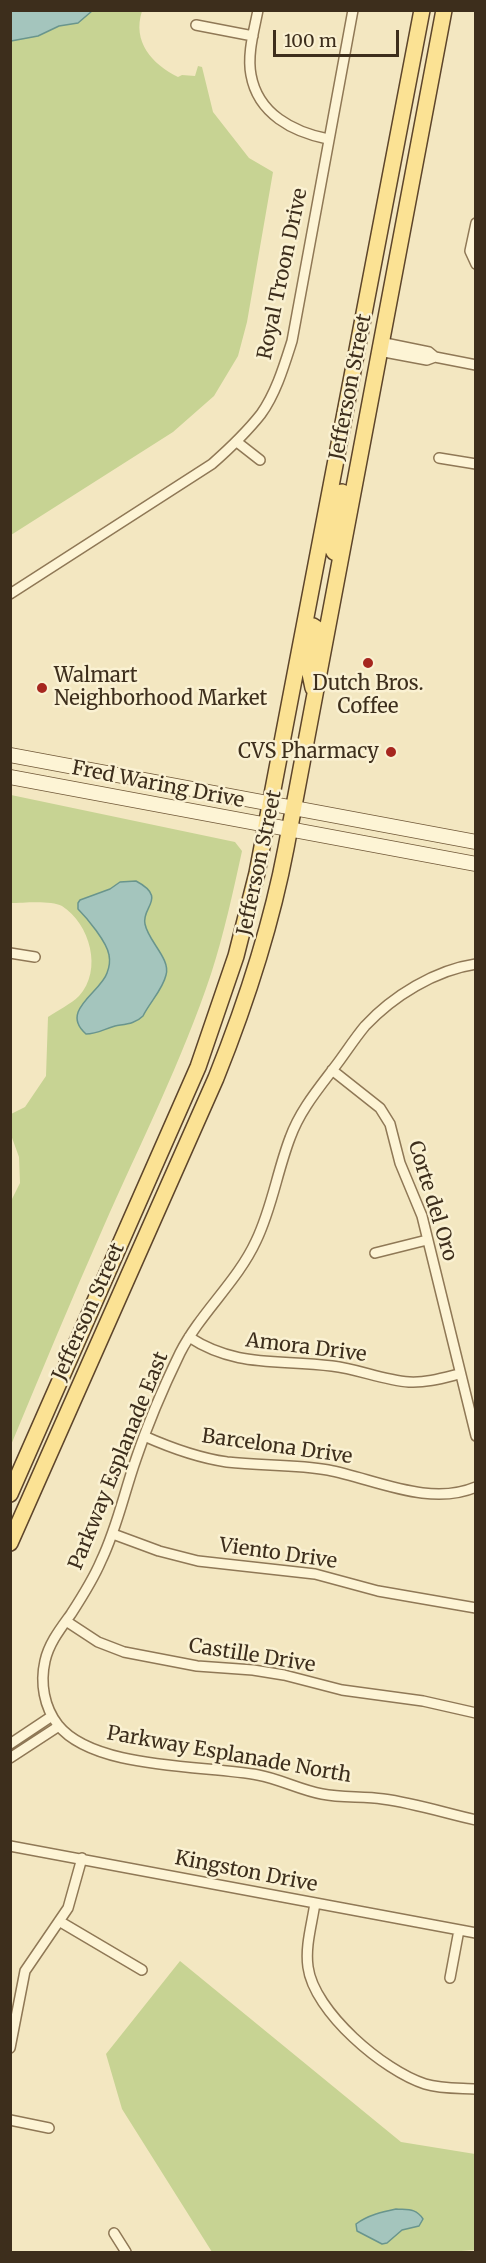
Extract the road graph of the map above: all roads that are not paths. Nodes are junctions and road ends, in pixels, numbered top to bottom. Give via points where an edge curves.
1 (258, 10) edge
2 (353, 10) edge
3 (422, 10) edge
4 (444, 10) edge
5 (196, 25) dead end
6 (253, 36) junction
7 (328, 139) junction
8 (383, 219) junction
9 (476, 223) edge
10 (474, 263) edge
11 (379, 346) junction
12 (476, 365) edge
13 (346, 414) junction
14 (237, 442) junction
15 (439, 458) dead end
16 (260, 460) dead end
17 (476, 464) edge
18 (341, 555) junction
19 (10, 594) edge
20 (305, 625) junction
21 (315, 697) junction
22 (10, 755) edge
23 (10, 777) edge
24 (271, 803) junction
25 (294, 808) junction
26 (266, 825) junction
27 (290, 830) junction
28 (476, 842) edge
29 (434, 856) junction
30 (476, 857) edge
31 (476, 864) edge
32 (10, 953) edge
33 (35, 957) dead end
34 (476, 964) edge
35 (332, 1070) junction
36 (428, 1240) junction
37 (375, 1253) dead end
38 (189, 1337) junction
39 (459, 1374) junction
40 (144, 1436) junction
41 (476, 1436) edge
42 (476, 1487) edge
43 (10, 1494) edge
44 (113, 1534) junction
45 (10, 1543) edge
46 (476, 1608) edge
47 (66, 1621) junction
48 (476, 1713) edge
49 (56, 1720) junction
50 (10, 1744) edge
51 (10, 1758) edge
52 (476, 1820) edge
53 (10, 1846) edge
54 (82, 1858) junction
55 (315, 1903) junction
56 (59, 1922) junction
57 (459, 1930) junction
58 (476, 1933) edge
59 (142, 1970) dead end
60 (450, 1978) dead end
61 (10, 2048) edge
62 (476, 2089) edge
63 (10, 2120) edge
64 (50, 2128) dead end
65 (114, 2233) dead end
66 (126, 2253) edge

1 - 6 street
2 - 7 street, Royal Troon Drive
3 - 8 main road, Jefferson Street
4 - 11 main road, Jefferson Street
5 - 6 street
6 - 7 street via 251,76 260,99 291,128
7 - 14 street, Royal Troon Drive via 291,341 279,380 262,412
8 - 11 main road via 382,276 370,340 371,348
8 - 13 main road, Jefferson Street
9 - 10 street via 470,251
11 - 12 street via 427,360 435,357
11 - 18 main road, Jefferson Street
13 - 18 main road via 344,479 332,548
13 - 20 main road, Jefferson Street
14 - 16 street
14 - 19 street, Royal Troon Drive via 212,464
15 - 17 street
18 - 21 main road, Jefferson Street
20 - 21 main road via 316,628 309,669
20 - 24 main road, Jefferson Street
21 - 25 main road, Jefferson Street
22 - 24 main road, Fred Waring Drive
23 - 26 main road, Fred Waring Drive
24 - 25 main road, Fred Waring Drive
24 - 26 main road, Jefferson Street
25 - 27 main road, Jefferson Street
25 - 28 main road, Fred Waring Drive
26 - 27 main road, Fred Waring Drive
26 - 43 main road, Jefferson Street via 236,956 198,1067
27 - 29 main road, Fred Waring Drive
27 - 45 main road, Jefferson Street via 272,914 237,1026
29 - 30 main road
29 - 31 main road, Fred Waring Drive
32 - 33 street
34 - 35 street, Parkway Esplanade East via 450,970 409,990 365,1027
35 - 36 street, Corte del Oro via 380,1108 390,1124
35 - 38 street, Parkway Esplanade East via 295,1125 271,1205 254,1245
36 - 37 street
36 - 39 street, Corte del Oro
38 - 39 street, Amora Drive via 226,1355 261,1362 330,1366 409,1382
38 - 40 street, Parkway Esplanade East
39 - 41 street, Corte del Oro
40 - 42 street, Barcelona Drive via 183,1452 225,1462 327,1470 423,1493 443,1495
40 - 44 street, Parkway Esplanade East
44 - 46 street, Viento Drive via 198,1561 315,1574 378,1591
44 - 47 street, Parkway Esplanade East
47 - 48 street, Castille Drive via 98,1642 124,1652 197,1666 263,1672
47 - 49 street, Parkway Esplanade East via 45,1658 42,1679 45,1700
49 - 50 street
49 - 51 street
49 - 52 street, Parkway Esplanade North via 73,1738 108,1754 184,1768 256,1774 324,1794 383,1799
53 - 54 street, Kingston Drive
54 - 55 street, Kingston Drive
54 - 56 street via 68,1908
55 - 57 street, Kingston Drive
55 - 62 street via 308,1966 318,1993 333,2015 375,2054 409,2077 444,2088
56 - 59 street
56 - 61 street via 26,1971
57 - 58 street, Kingston Drive
57 - 60 street
63 - 64 street
65 - 66 street

